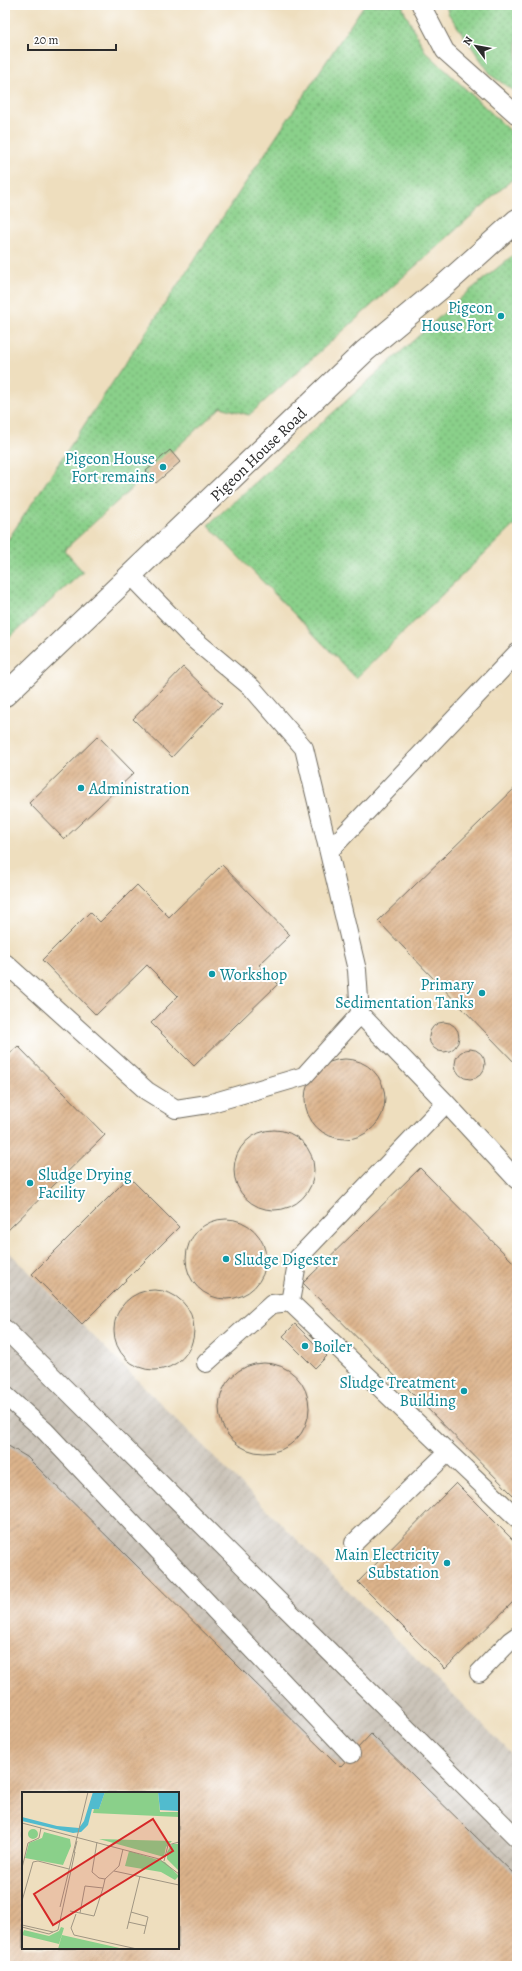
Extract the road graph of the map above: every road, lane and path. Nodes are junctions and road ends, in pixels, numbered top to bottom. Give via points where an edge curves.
1 (421, 5) edge
2 (517, 115) edge
3 (517, 220) edge
4 (131, 575) junction
5 (517, 653) edge
6 (5, 695) edge
7 (330, 850) junction
8 (5, 963) edge
9 (360, 1014) junction
10 (446, 1103) junction
11 (517, 1180) edge
12 (290, 1302) junction
13 (5, 1329) edge
14 (206, 1363) dead end
15 (5, 1395) edge
16 (447, 1453) junction
17 (517, 1518) edge
18 (354, 1543) dead end
19 (517, 1636) edge
20 (479, 1673) dead end
21 (351, 1754) dead end
22 (517, 1838) edge

1 - 2 lane via 445,51
3 - 4 street, Pigeon House Road via 365,351
4 - 6 street, Pigeon House Road
4 - 7 lane via 191,638 252,688 304,748
5 - 7 lane
7 - 9 lane via 357,970
8 - 9 lane via 147,1090 176,1109 208,1104 304,1076
9 - 10 lane
10 - 11 lane
10 - 12 lane via 298,1258
12 - 14 lane via 272,1304
12 - 16 lane
13 - 22 lane
15 - 21 lane via 45,1431
16 - 17 lane
16 - 18 lane
19 - 20 lane

